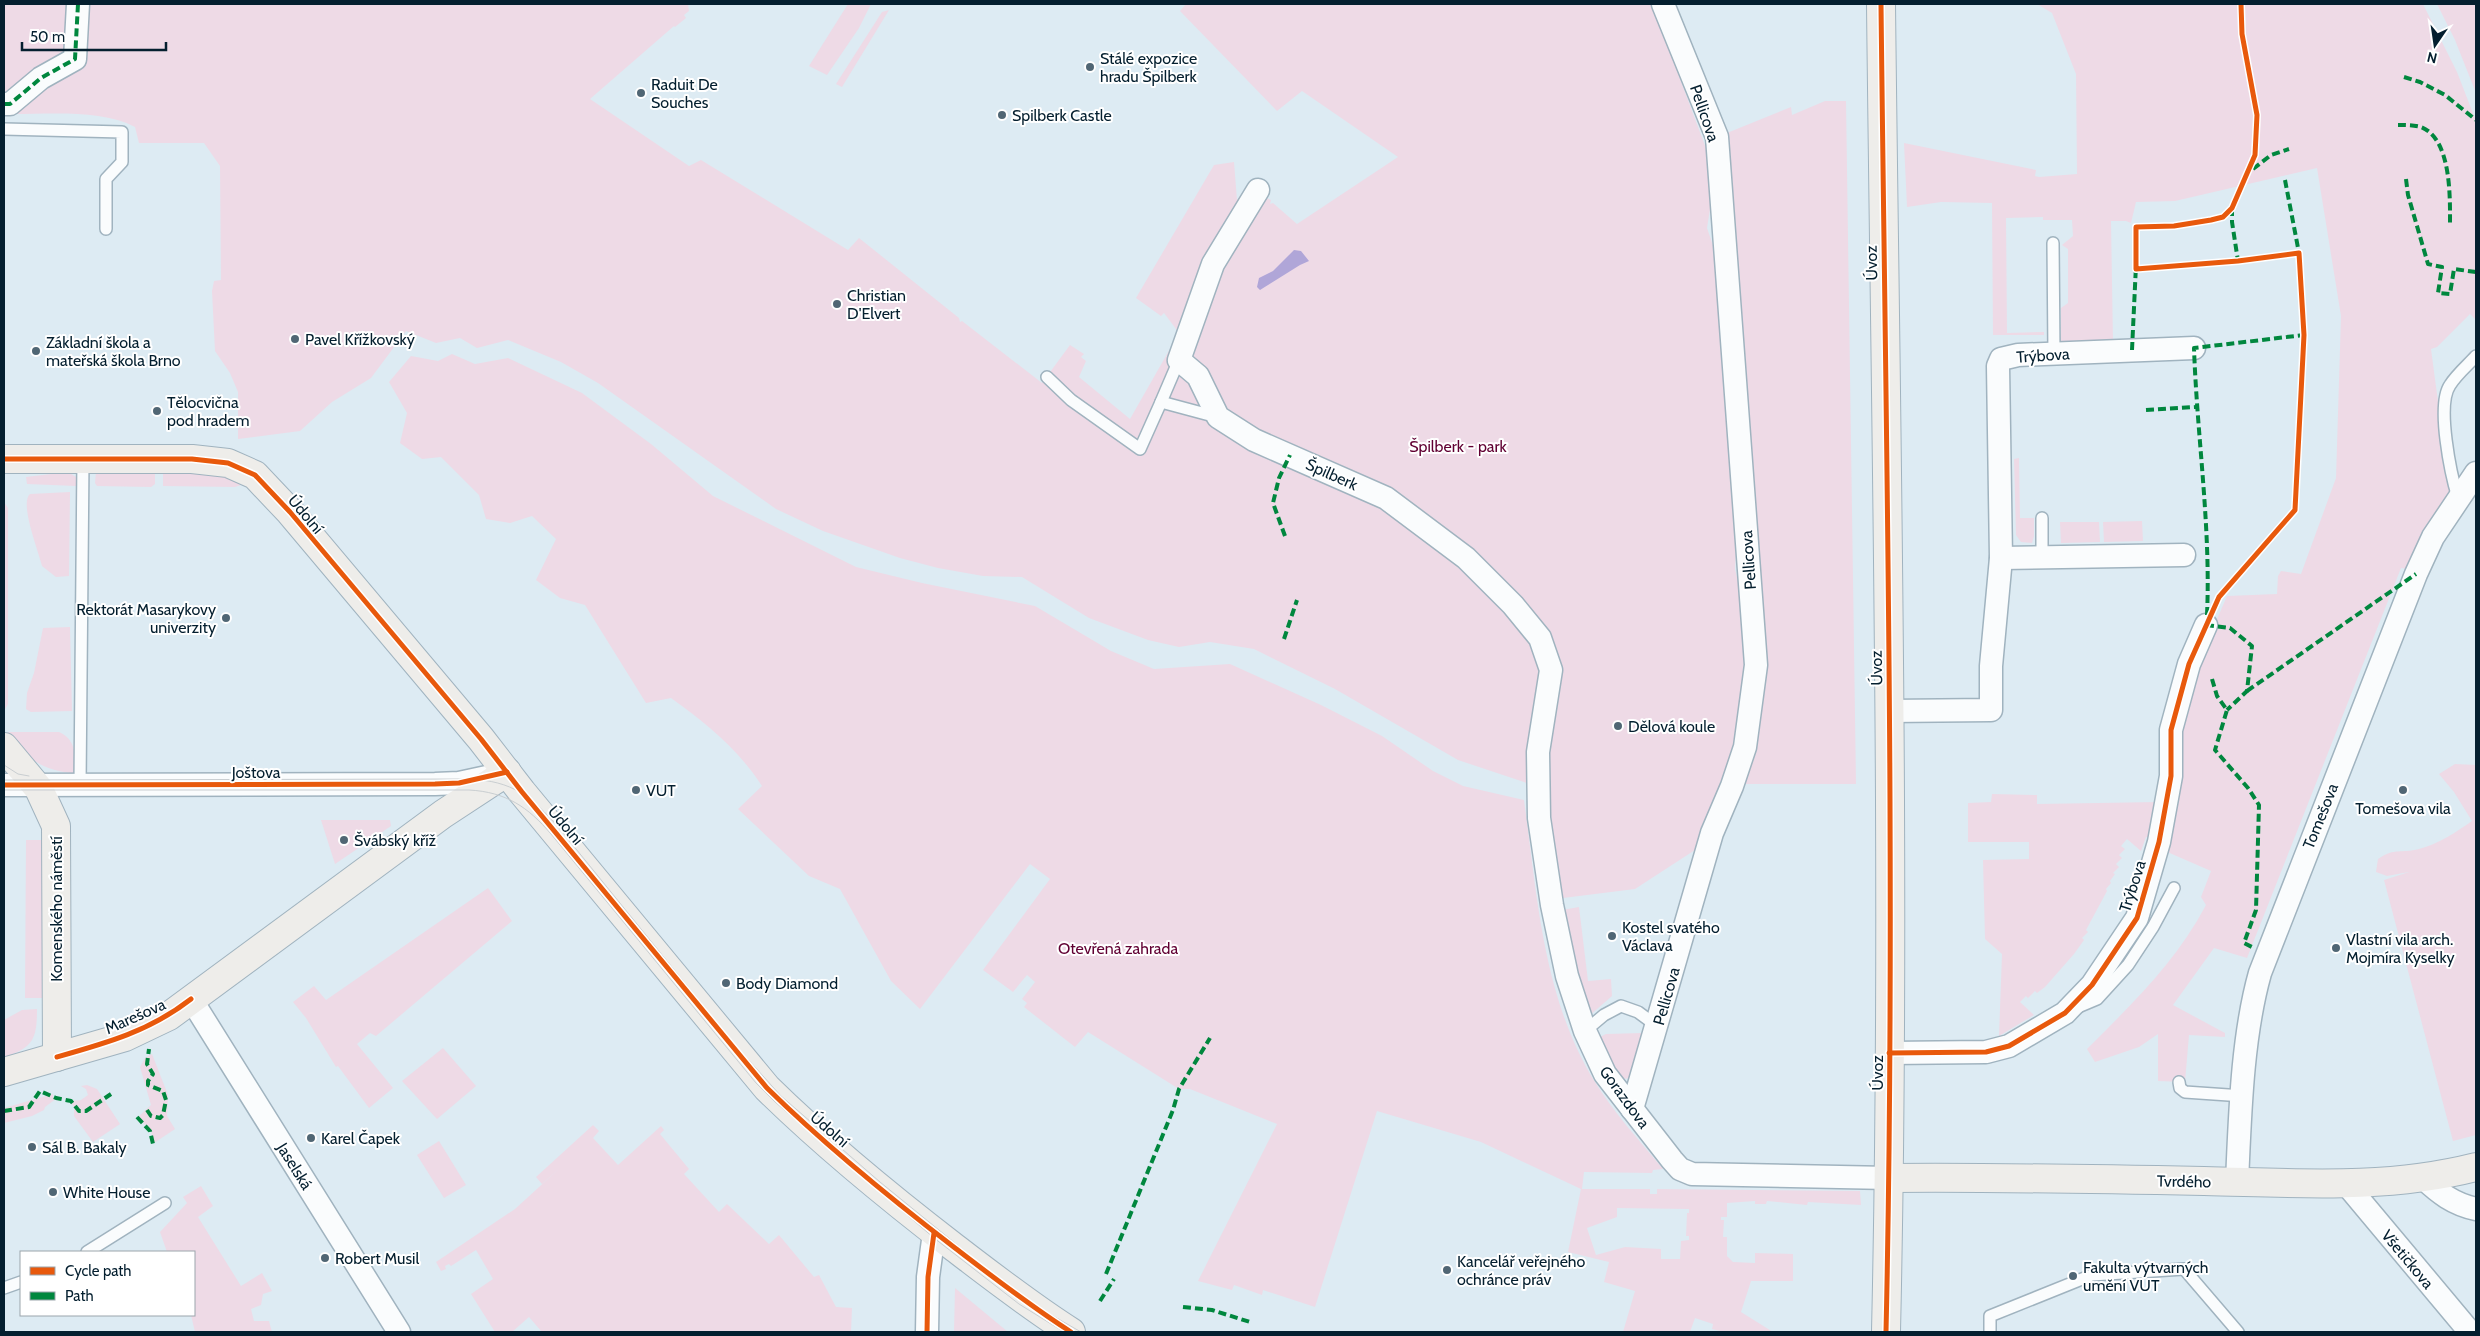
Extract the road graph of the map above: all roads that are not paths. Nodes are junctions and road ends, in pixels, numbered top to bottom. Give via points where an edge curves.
1 (78, 4) edge
2 (1663, 4) edge
3 (1881, 4) edge
4 (4, 104) edge
5 (4, 129) edge
6 (1258, 190) dead end
7 (106, 228) dead end
8 (2053, 243) dead end
9 (2194, 348) dead end
10 (2054, 353) junction
11 (2476, 356) edge
12 (1179, 360) junction
13 (1047, 377) dead end
14 (1161, 402) junction
15 (1218, 417) junction
16 (83, 458) junction
17 (4, 459) edge
18 (2476, 473) edge
19 (2458, 498) junction
20 (2042, 518) dead end
21 (2184, 555) dead end
22 (2042, 556) junction
23 (2001, 558) junction
24 (2206, 625) dead end
25 (1889, 711) junction
26 (4, 747) edge
27 (1538, 752) joint
28 (507, 772) junction
29 (4, 785) edge
30 (35, 785) junction
31 (80, 785) junction
32 (2174, 888) dead end
33 (191, 999) junction
34 (2065, 1013) junction
35 (1657, 1026) junction
36 (1586, 1031) junction
37 (1889, 1053) junction
38 (57, 1057) junction
39 (4, 1072) edge
40 (2178, 1082) dead end
41 (2243, 1096) junction
42 (1632, 1109) junction
43 (2476, 1167) edge
44 (2422, 1177) junction
45 (1889, 1178) junction
46 (2237, 1182) junction
47 (2347, 1185) junction
48 (165, 1203) dead end
49 (2476, 1209) edge
50 (934, 1233) junction
51 (88, 1251) edge
52 (20, 1282) edge
53 (4, 1288) edge
54 (399, 1332) edge
55 (927, 1332) edge
56 (1072, 1332) edge
57 (1886, 1332) edge
58 (1990, 1332) edge
59 (2238, 1332) edge
60 (2470, 1332) edge

1 - 4 street via 75,60 41,78 10,104
2 - 35 street, Pellicova via 1717,137 1756,665 1745,747 1712,833
3 - 25 street, Úvoz
5 - 7 lane via 122,132 122,162 106,179
6 - 12 street via 1213,264
8 - 10 lane
9 - 10 street, Trýbova
10 - 23 street, Trýbova via 2018,355 2001,359 1998,366
11 - 19 lane via 2449,386 2445,400 2448,447
12 - 14 lane
12 - 15 street via 1198,376
13 - 14 lane via 1071,400 1140,449
14 - 15 lane
15 - 27 street, Špilberk via 1254,440 1386,498 1466,558 1513,605 1540,638 1551,670
16 - 17 street, Údolní
16 - 28 street, Údolní via 201,460 228,463 255,475 290,512
16 - 31 lane
18 - 19 street, Tomešova
19 - 41 street, Tomešova via 2433,537 2416,574 2269,946 2253,1001
20 - 22 lane
21 - 22 street
22 - 23 street
23 - 25 street, Trýbova via 1991,666 1991,710
24 - 34 street, Trýbova via 2190,664 2171,730 2171,776 2161,833 2137,918 2092,984
25 - 37 street, Úvoz
26 - 30 street, Komenského náměstí
27 - 36 street, Gorazdova via 1539,818 1552,905 1567,976
28 - 31 street, Joštova via 459,783 435,784
28 - 33 street, Marešova via 443,814
28 - 50 street, Údolní via 767,1088 804,1124
29 - 30 street, Joštova
30 - 31 street, Joštova
30 - 38 street, Komenského náměstí via 56,826
32 - 34 lane via 2154,927 2128,965 2098,999
33 - 38 street, Marešova via 170,1016 125,1037
33 - 54 street, Jaselská
34 - 37 street, Trýbova via 2009,1046 1986,1052
35 - 36 lane via 1620,1001
35 - 42 street, Pellicova
36 - 42 street, Gorazdova via 1605,1074
37 - 45 street, Úvoz
38 - 39 street, Marešova
40 - 41 lane via 2185,1092
41 - 46 street, Tomešova
42 - 45 street, Gorazdova via 1680,1169 1692,1174
43 - 44 street, Tvrdého
44 - 47 street, Tvrdého
44 - 49 street via 2437,1192 2458,1205
45 - 46 street, Tvrdého
45 - 57 street, Úvoz
46 - 47 street, Tvrdého
47 - 60 street, Všetičkova
48 - 51 lane
50 - 55 street via 928,1277
50 - 56 street, Údolní via 1022,1301
52 - 53 lane
58 - 59 lane via 1990,1316 2092,1275 2184,1269

